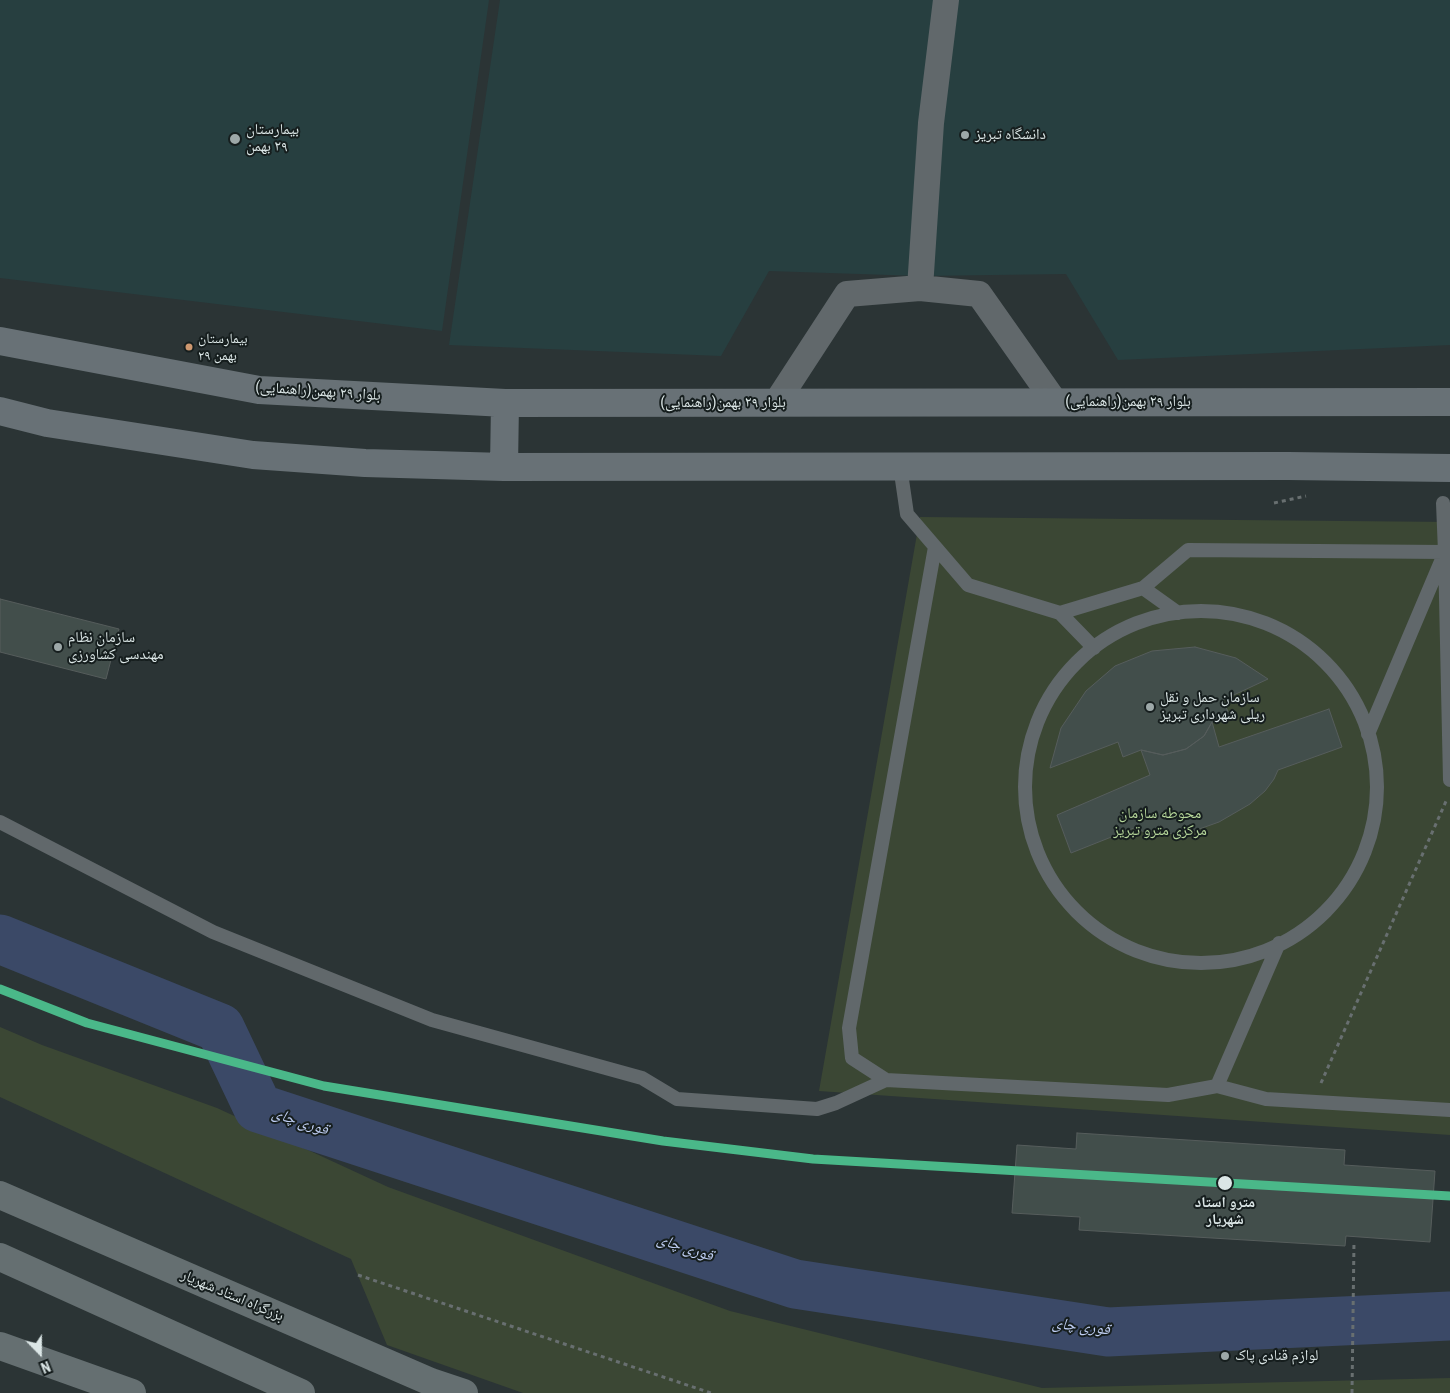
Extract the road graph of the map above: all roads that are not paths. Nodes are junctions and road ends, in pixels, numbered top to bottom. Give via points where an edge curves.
1 (946, 0) edge
2 (920, 288) junction
3 (0, 341) edge
4 (1056, 402) junction
5 (1450, 402) edge
6 (505, 403) junction
7 (776, 403) junction
8 (0, 411) edge
9 (900, 466) junction
10 (504, 467) junction
11 (1450, 468) edge
12 (1443, 503) dead end
13 (935, 547) junction
14 (1445, 552) junction
15 (1143, 588) junction
16 (1060, 613) junction
17 (1178, 613) junction
18 (1094, 648) junction
19 (1368, 734) junction
20 (1450, 780) edge
21 (0, 822) edge
22 (1279, 943) junction
23 (886, 1080) junction
24 (1217, 1086) junction
25 (1450, 1110) edge
26 (0, 1195) edge
27 (0, 1257) edge
28 (0, 1346) edge
29 (132, 1393) edge
30 (301, 1393) edge
31 (464, 1393) edge

1 - 2 street via 931,123
2 - 4 street via 979,294
2 - 7 street via 847,294
3 - 6 main road, بلوار ٢٩ بهمن(راهنمایی) via 260,390
4 - 5 main road, بلوار ٢٩ بهمن(راهنمایی)
4 - 7 main road, بلوار ٢٩ بهمن(راهنمایی)
6 - 7 main road, بلوار ٢٩ بهمن(راهنمایی)
6 - 10 main road
8 - 10 main road via 47,423 253,455 365,463
9 - 10 main road
9 - 11 main road
9 - 13 lane via 907,514
12 - 14 lane
13 - 16 lane via 968,585
13 - 23 lane via 849,1028 852,1058
14 - 15 lane via 1188,550
14 - 19 lane
14 - 20 lane
15 - 16 lane
15 - 17 lane
16 - 18 lane
17 - 18 lane via 1163,614 1110,635
17 - 19 lane via 1224,611 1282,629 1330,665 1364,715
18 - 22 lane via 1066,671 1037,720 1024,774 1028,831 1051,883 1088,925 1137,953 1193,964 1249,958
19 - 22 lane via 1378,774 1373,834 1347,889 1304,932
21 - 23 lane via 223,936 432,1020 642,1078 676,1099 817,1109
22 - 24 lane
23 - 24 lane via 1168,1094
24 - 25 lane via 1266,1100
26 - 31 highway, بزرگراه استاد شهریار via 431,1382
27 - 30 highway
28 - 29 highway

